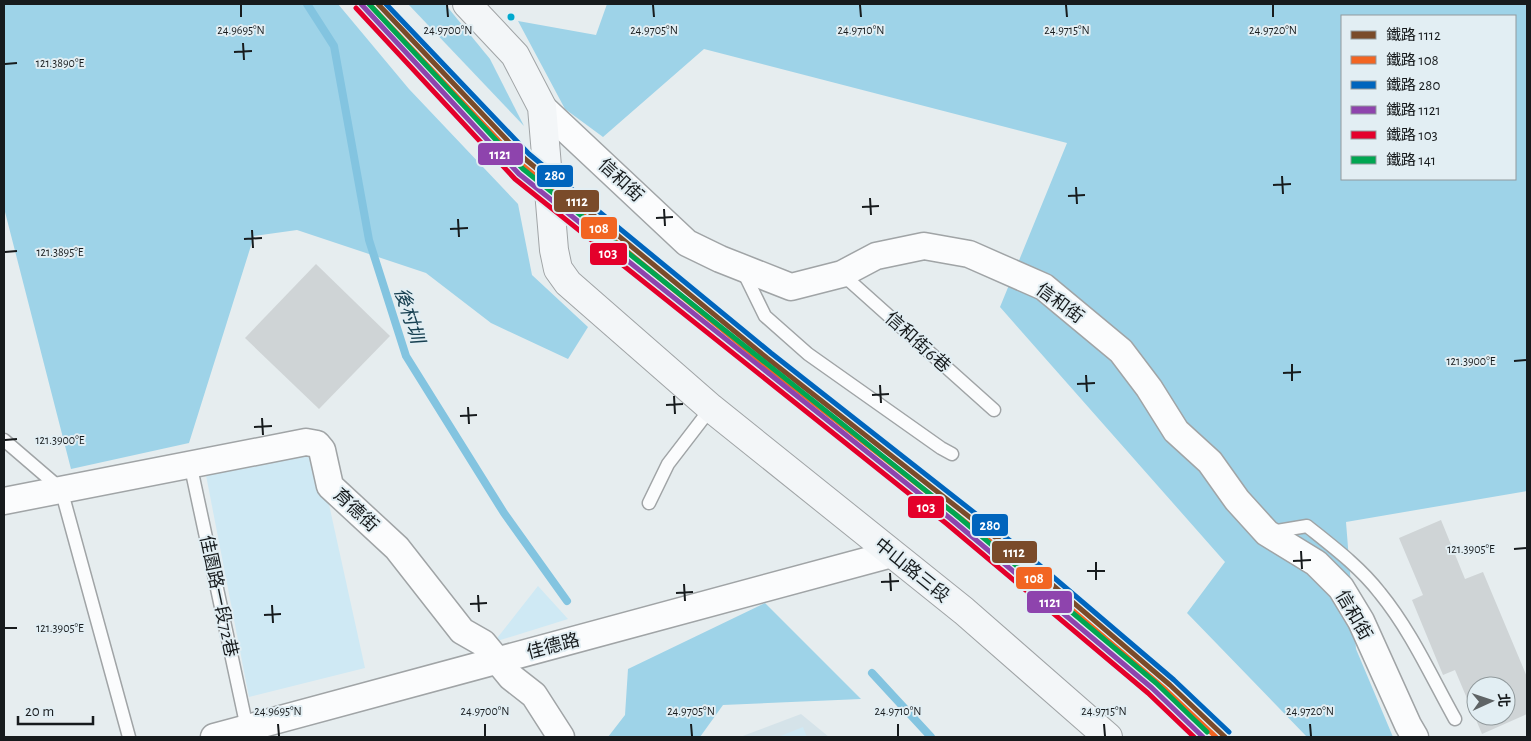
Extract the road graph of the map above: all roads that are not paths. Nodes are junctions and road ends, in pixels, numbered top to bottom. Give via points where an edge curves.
1 (467, 4) edge
2 (542, 107) junction
3 (741, 266) junction
4 (842, 274) junction
5 (711, 408) junction
6 (994, 410) dead end
7 (4, 440) edge
8 (952, 454) dead end
9 (190, 463) junction
10 (61, 489) junction
11 (4, 501) edge
12 (649, 503) dead end
13 (1266, 533) junction
14 (892, 554) junction
15 (498, 661) junction
16 (1455, 718) dead end
17 (233, 734) edge
18 (129, 737) edge
19 (561, 737) edge
20 (1108, 737) edge
21 (1416, 737) edge

1 - 2 main road via 515,55
2 - 3 street, 信和街 via 687,243
2 - 5 main road, 中山路三段 via 558,269 568,283
3 - 4 street, 信和街 via 791,287
3 - 8 lane via 765,316 808,354
4 - 6 lane, 信和街6巷
4 - 13 street, 信和街 via 876,256 924,246 969,254 1044,287 1121,351 1176,431 1210,462
5 - 12 lane via 668,464
5 - 14 main road, 中山路三段
7 - 10 lane
9 - 10 street, 育德街
9 - 15 street, 育德街 via 306,442 316,444 322,450 330,486 397,548 462,631 483,643
9 - 17 lane, 佳園路一段72巷
10 - 11 street, 育德街
10 - 18 lane
13 - 16 lane via 1307,526 1343,555 1379,592 1404,626
13 - 21 street, 信和街 via 1316,563 1341,588 1361,622
14 - 15 street, 佳德路
14 - 20 main road, 中山路三段
15 - 17 street, 佳德路
15 - 19 street, 育德街 via 511,677 534,694

